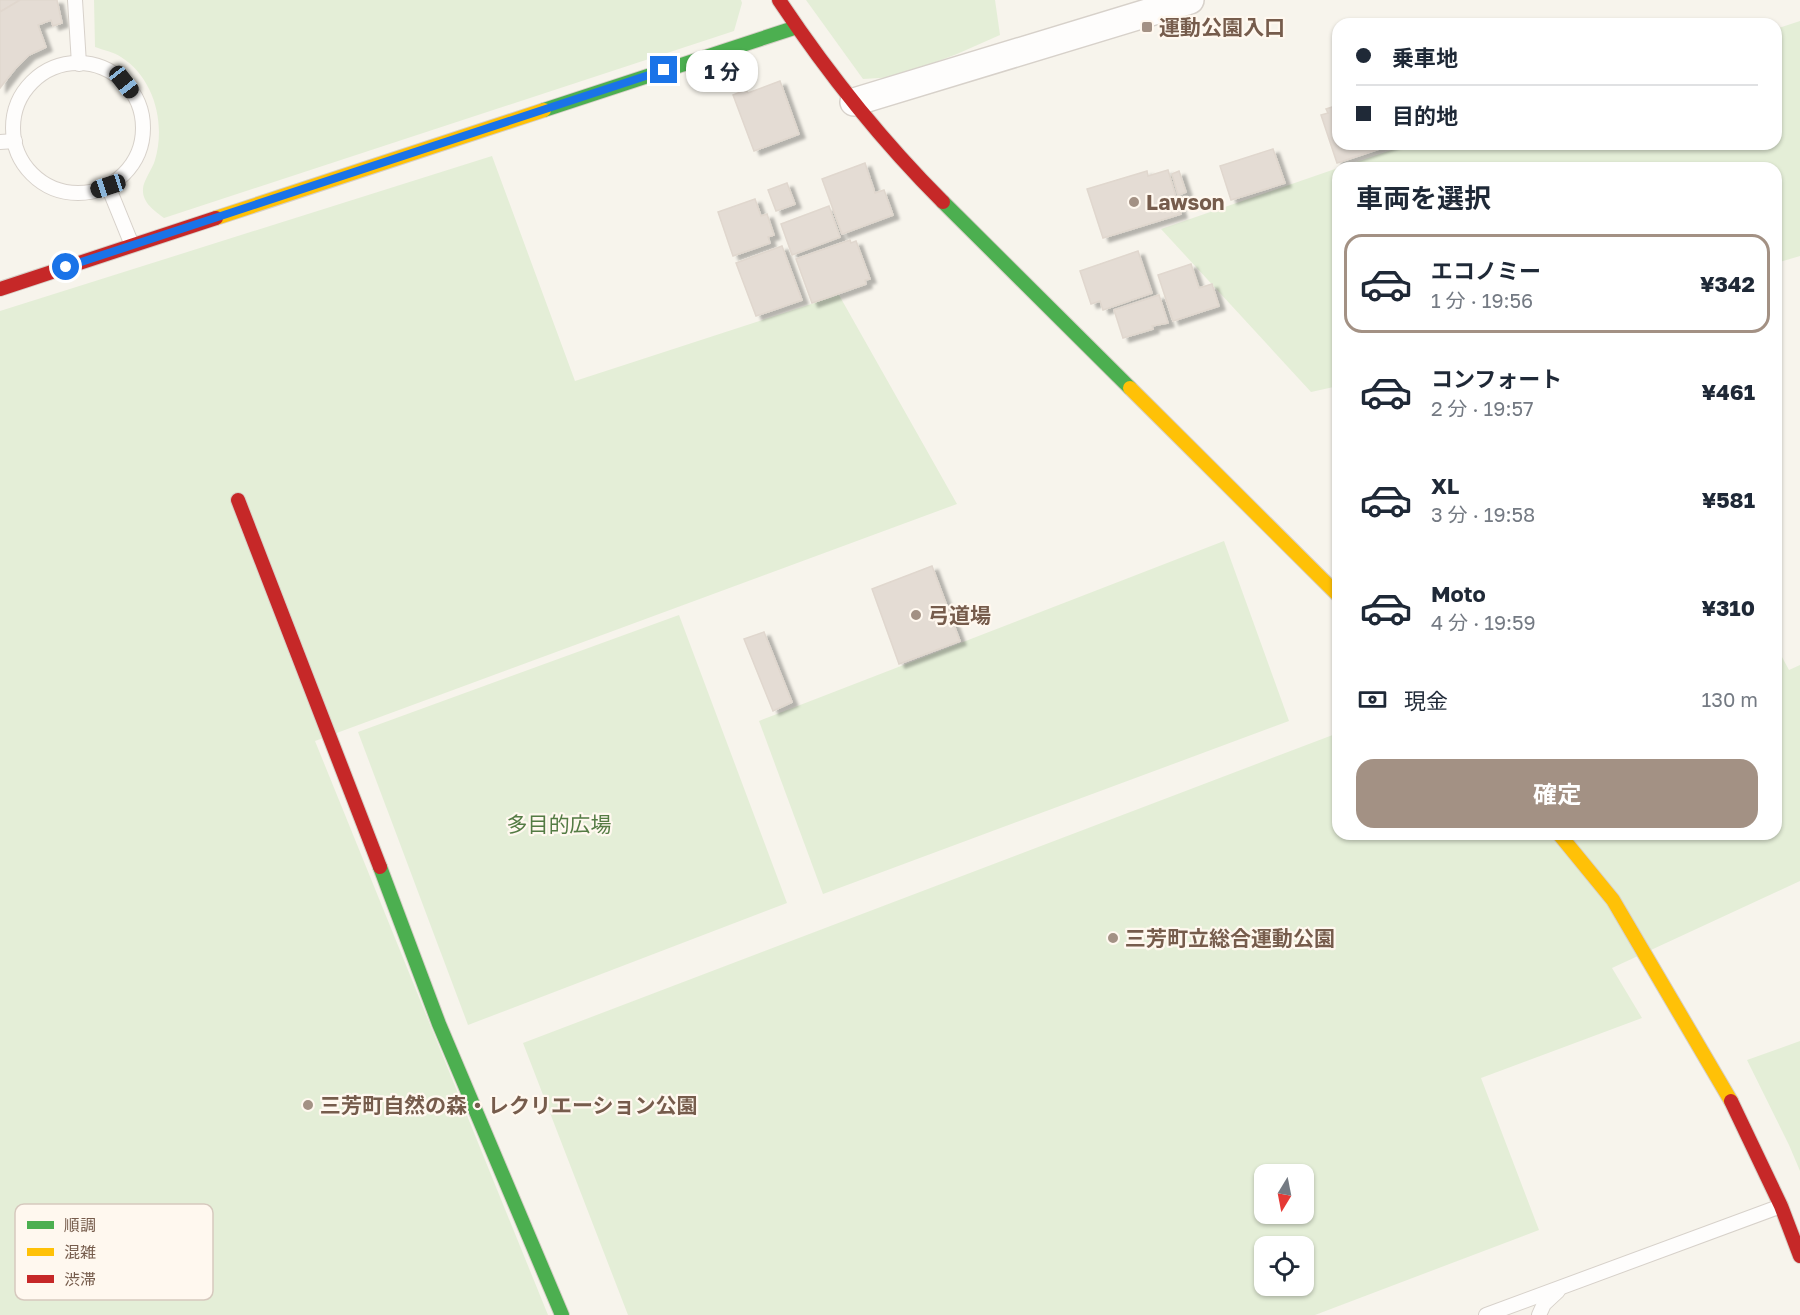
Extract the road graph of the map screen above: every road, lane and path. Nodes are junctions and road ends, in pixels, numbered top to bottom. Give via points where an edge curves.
1 (75, 0) edge
2 (779, 0) edge
3 (1190, 0) edge
4 (797, 27) junction
5 (79, 64) junction
6 (854, 102) junction
7 (15, 141) junction
8 (0, 142) edge
9 (108, 186) junction
10 (132, 245) junction
11 (0, 289) edge
12 (238, 500) dead end
13 (1332, 589) edge
14 (1564, 840) edge
15 (1781, 1206) junction
16 (1800, 1256) edge
17 (1562, 1287) junction
18 (562, 1315) edge
19 (1486, 1315) edge
20 (1539, 1315) edge

1 - 5 lane
2 - 4 street
3 - 6 street
4 - 6 street
4 - 10 street
5 - 7 lane via 46,71 28,86 17,106 12,128
5 - 9 lane via 107,70 124,82 143,117 143,138 137,157 125,174
6 - 13 street via 920,179
7 - 8 lane
7 - 9 lane via 27,170 45,185 66,192 89,192
9 - 10 lane
10 - 11 street
12 - 18 street via 439,1024
14 - 15 street via 1613,900 1631,930 1727,1092
15 - 16 street
15 - 17 lane
17 - 19 lane
17 - 20 lane via 1544,1304

